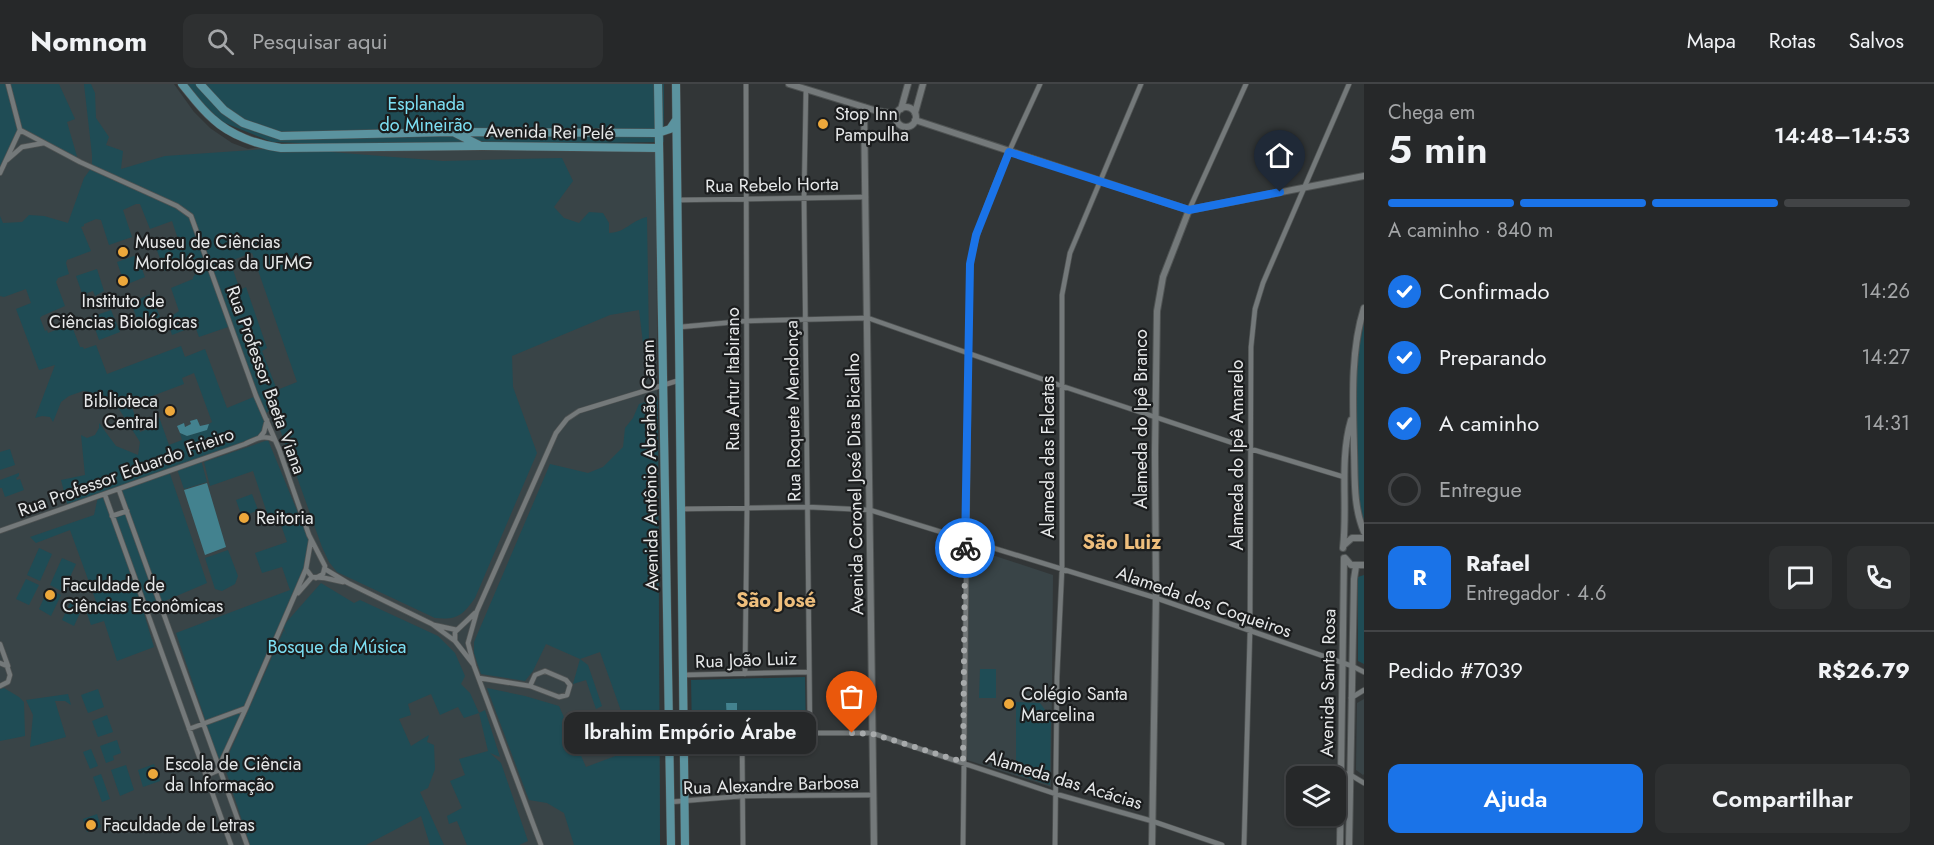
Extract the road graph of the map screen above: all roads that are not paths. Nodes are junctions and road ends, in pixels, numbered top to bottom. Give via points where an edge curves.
1 (8, 84) edge
2 (182, 84) edge
3 (200, 84) edge
4 (658, 84) edge
5 (676, 84) edge
6 (746, 84) edge
7 (789, 84) edge
8 (908, 84) edge
9 (923, 84) edge
10 (1040, 84) edge
11 (1141, 84) edge
12 (1246, 84) edge
13 (1349, 84) edge
14 (806, 89) junction
15 (866, 108) junction
16 (877, 111) junction
17 (899, 112) junction
18 (677, 119) junction
19 (914, 119) junction
20 (898, 123) junction
21 (20, 130) junction
22 (451, 132) junction
23 (658, 133) junction
24 (368, 134) junction
25 (587, 134) junction
26 (44, 143) junction
27 (482, 146) junction
28 (566, 147) junction
29 (658, 147) junction
30 (370, 148) junction
31 (1009, 152) junction
32 (5, 162) junction
33 (0, 172) edge
34 (1364, 176) edge
35 (1099, 182) junction
36 (1303, 188) junction
37 (866, 196) junction
38 (745, 198) junction
39 (804, 198) junction
40 (678, 200) junction
41 (1189, 210) junction
42 (1364, 308) edge
43 (868, 318) junction
44 (805, 320) junction
45 (746, 321) junction
46 (680, 327) junction
47 (968, 354) junction
48 (680, 380) junction
49 (662, 385) junction
50 (1062, 386) junction
51 (1353, 412) junction
52 (1156, 417) junction
53 (267, 419) junction
54 (260, 437) junction
55 (274, 438) junction
56 (1251, 449) junction
57 (1344, 477) junction
58 (119, 490) junction
59 (105, 495) junction
60 (1355, 495) junction
61 (808, 507) junction
62 (681, 508) junction
63 (747, 508) junction
64 (870, 510) junction
65 (127, 511) junction
66 (112, 516) junction
67 (0, 531) edge
68 (1364, 532) edge
69 (1364, 538) edge
70 (965, 539) junction
71 (311, 540) junction
72 (1343, 548) junction
73 (1344, 558) junction
74 (308, 562) junction
75 (324, 562) junction
76 (1364, 565) edge
77 (1356, 566) junction
78 (306, 569) junction
79 (325, 569) junction
80 (1062, 569) junction
81 (314, 578) junction
82 (348, 584) junction
83 (667, 591) junction
84 (682, 591) junction
85 (1156, 598) junction
86 (292, 600) junction
87 (477, 611) junction
88 (432, 624) junction
89 (458, 629) junction
90 (1250, 631) junction
91 (471, 634) junction
92 (456, 642) junction
93 (468, 643) junction
94 (0, 644) edge
95 (0, 663) edge
96 (1343, 663) junction
97 (474, 666) junction
98 (1352, 666) junction
99 (9, 669) junction
100 (809, 672) junction
101 (1364, 672) edge
102 (745, 674) junction
103 (682, 675) junction
104 (479, 678) junction
105 (0, 686) edge
106 (530, 686) junction
107 (1364, 690) edge
108 (1351, 698) junction
109 (246, 708) junction
110 (203, 724) junction
111 (189, 729) junction
112 (810, 733) junction
113 (742, 734) junction
114 (873, 734) junction
115 (683, 736) junction
116 (963, 762) junction
117 (1341, 766) edge
118 (219, 768) junction
119 (204, 770) junction
120 (1346, 774) edge
121 (1349, 774) junction
122 (1364, 783) edge
123 (1056, 794) junction
124 (873, 795) junction
125 (743, 796) junction
126 (685, 801) junction
127 (670, 802) junction
128 (1152, 821) junction
129 (1341, 826) edge
130 (231, 845) edge
131 (247, 845) edge
132 (541, 845) edge
133 (671, 845) edge
134 (685, 845) edge
135 (743, 845) edge
136 (874, 845) edge
137 (963, 845) edge
138 (1055, 845) edge
139 (1152, 845) edge
140 (1222, 845) edge
141 (1244, 845) edge
142 (1341, 845) edge
143 (1349, 845) edge

1 - 21 street
2 - 30 main road, Avenida Rei Pelé via 213,120 267,146
3 - 24 main road, Avenida Rei Pelé via 224,110 243,123 281,136
4 - 23 main road, Avenida Antônio Abrahão Caram
5 - 18 main road, Avenida Antônio Abrahão Caram
6 - 38 street, Rua Artur Itabirano
7 - 14 street
8 - 17 street
9 - 19 street
10 - 31 street
11 - 35 street, Alameda das Falcatas
12 - 41 street, Alameda do Ipê Branco
13 - 36 street, Alameda do Ipê Amarelo
14 - 15 street
14 - 39 street, Rua Roquete Mendonça
15 - 16 street
15 - 37 street, Avenida Coronel José Dias Bicalho
16 - 17 street
16 - 20 street
17 - 19 street via 910,108
17 - 20 street
18 - 23 main road via 670,129
18 - 40 main road, Avenida Antônio Abrahão Caram
19 - 20 street via 906,127
19 - 31 street
21 - 26 street, Rua Professor Baeta Viana
21 - 32 street
22 - 24 main road, Avenida Rei Pelé
22 - 25 main road, Avenida Rei Pelé
22 - 27 main road
23 - 25 main road, Avenida Rei Pelé
23 - 29 main road, Avenida Antônio Abrahão Caram
24 - 30 main road
25 - 28 main road
26 - 32 street via 22,147
26 - 53 street, Rua Professor Baeta Viana via 191,216
27 - 28 main road, Avenida Rei Pelé
27 - 30 main road, Avenida Rei Pelé
28 - 29 main road, Avenida Rei Pelé
29 - 49 main road, Avenida Antônio Abrahão Caram
31 - 35 street
31 - 47 street via 976,235 970,264
32 - 33 street
34 - 36 street
35 - 41 street
35 - 50 street, Alameda das Falcatas via 1066,272 1062,295
36 - 41 street
36 - 56 street, Alameda do Ipê Amarelo via 1255,309
37 - 39 street, Rua Rebelo Horta
37 - 43 street, Avenida Coronel José Dias Bicalho
38 - 39 street, Rua Rebelo Horta
38 - 40 street, Rua Rebelo Horta
38 - 45 street, Rua Artur Itabirano
39 - 44 street, Rua Roquete Mendonça
40 - 46 main road, Avenida Antônio Abrahão Caram
41 - 52 street, Alameda do Ipê Branco via 1160,289
42 - 51 street via 1357,336
43 - 44 street
43 - 47 street
43 - 64 street, Avenida Coronel José Dias Bicalho
44 - 45 street
44 - 61 street, Rua Roquete Mendonça
45 - 46 street
45 - 63 street, Rua Artur Itabirano
46 - 48 main road, Avenida Antônio Abrahão Caram
47 - 50 street
47 - 70 street
48 - 49 street
48 - 62 main road, Avenida Antônio Abrahão Caram
49 - 83 main road, Avenida Antônio Abrahão Caram
49 - 87 street via 579,411 567,419 556,433
50 - 52 street
50 - 80 street, Alameda das Falcatas
51 - 57 street, Avenida Santa Rosa via 1347,433
51 - 60 street
52 - 56 street
52 - 85 street, Alameda do Ipê Branco
53 - 54 street, Rua Professor Eduardo Frieiro
53 - 55 street, Rua Professor Baeta Viana
54 - 55 street, Rua Professor Eduardo Frieiro
54 - 58 street, Rua Professor Eduardo Frieiro
55 - 71 street, Rua Professor Baeta Viana
56 - 57 street
56 - 90 street, Alameda do Ipê Amarelo
57 - 60 street via 1352,482
57 - 72 street, Avenida Santa Rosa
58 - 59 street, Rua Professor Eduardo Frieiro
58 - 65 street
59 - 66 street
59 - 67 street, Rua Professor Eduardo Frieiro
60 - 68 street
61 - 63 street, Alameda dos Coqueiros
61 - 64 street, Alameda dos Coqueiros
61 - 100 street, Rua Roquete Mendonça
62 - 63 street, Alameda dos Coqueiros
62 - 84 main road, Avenida Antônio Abrahão Caram
63 - 102 street, Rua Artur Itabirano
64 - 70 street, Alameda dos Coqueiros
64 - 114 street, Avenida Coronel José Dias Bicalho
65 - 66 street
65 - 110 street
66 - 111 street
69 - 72 street via 1352,538
70 - 80 street, Alameda dos Coqueiros
70 - 116 street
71 - 74 street, Rua Professor Baeta Viana
71 - 75 street, Rua Professor Baeta Viana
72 - 73 street, Avenida Santa Rosa
73 - 77 street
73 - 96 street, Avenida Santa Rosa
74 - 75 street
74 - 78 street
75 - 79 street
76 - 77 street
77 - 98 street, Avenida Santa Rosa
78 - 81 street
78 - 86 street
79 - 81 street
79 - 82 street
80 - 85 street, Alameda dos Coqueiros
80 - 123 street, Alameda das Falcatas via 1056,677
81 - 82 street
81 - 86 street
82 - 88 street
83 - 84 main road
83 - 127 main road, Avenida Antônio Abrahão Caram
84 - 103 main road, Avenida Antônio Abrahão Caram
85 - 90 street, Alameda dos Coqueiros
85 - 128 street, Alameda do Ipê Branco
86 - 109 street
87 - 89 street
87 - 91 street
88 - 89 street
88 - 92 street
89 - 91 street via 466,628
89 - 92 street via 454,635
90 - 96 street, Alameda dos Coqueiros
90 - 141 street, Alameda do Ipê Amarelo
91 - 93 street
92 - 93 street
92 - 97 street
93 - 97 street
94 - 99 street
95 - 99 street
96 - 98 street, Alameda dos Coqueiros
96 - 117 street, Avenida Santa Rosa
97 - 104 street
98 - 101 street, Alameda dos Coqueiros
98 - 108 street, Avenida Santa Rosa
99 - 105 street via 8,682
100 - 102 street, Rua João Luiz
100 - 112 street, Rua Roquete Mendonça
102 - 103 street, Rua João Luiz
103 - 115 main road, Avenida Antônio Abrahão Caram
104 - 106 street
104 - 132 street
106 - 106 street via 560,697 567,695 570,685 545,671 535,675
107 - 108 street
108 - 121 street, Avenida Santa Rosa
109 - 110 street
109 - 118 street
110 - 111 street
110 - 118 street
111 - 119 street
112 - 113 street, Alameda das Acácias
112 - 114 street, Alameda das Acácias
113 - 115 street, Alameda das Acácias
113 - 125 street
114 - 116 street, Alameda das Acácias
114 - 124 street, Avenida Coronel José Dias Bicalho
115 - 126 main road, Avenida Antônio Abrahão Caram
116 - 123 street, Alameda das Acácias
116 - 137 street
118 - 119 street via 214,773
118 - 131 street
119 - 130 street
120 - 121 street
121 - 122 street
121 - 143 street, Avenida Santa Rosa
123 - 128 street, Alameda das Acácias
123 - 138 street, Alameda das Falcatas
124 - 125 street, Rua Alexandre Barbosa
124 - 136 street, Avenida Coronel José Dias Bicalho
125 - 126 street, Rua Alexandre Barbosa
125 - 135 street
126 - 127 street, Rua Alexandre Barbosa
126 - 134 main road, Avenida Antônio Abrahão Caram
127 - 133 main road, Avenida Antônio Abrahão Caram
128 - 139 street, Alameda do Ipê Branco
128 - 140 street, Alameda das Acácias
129 - 142 street, Avenida Santa Rosa

